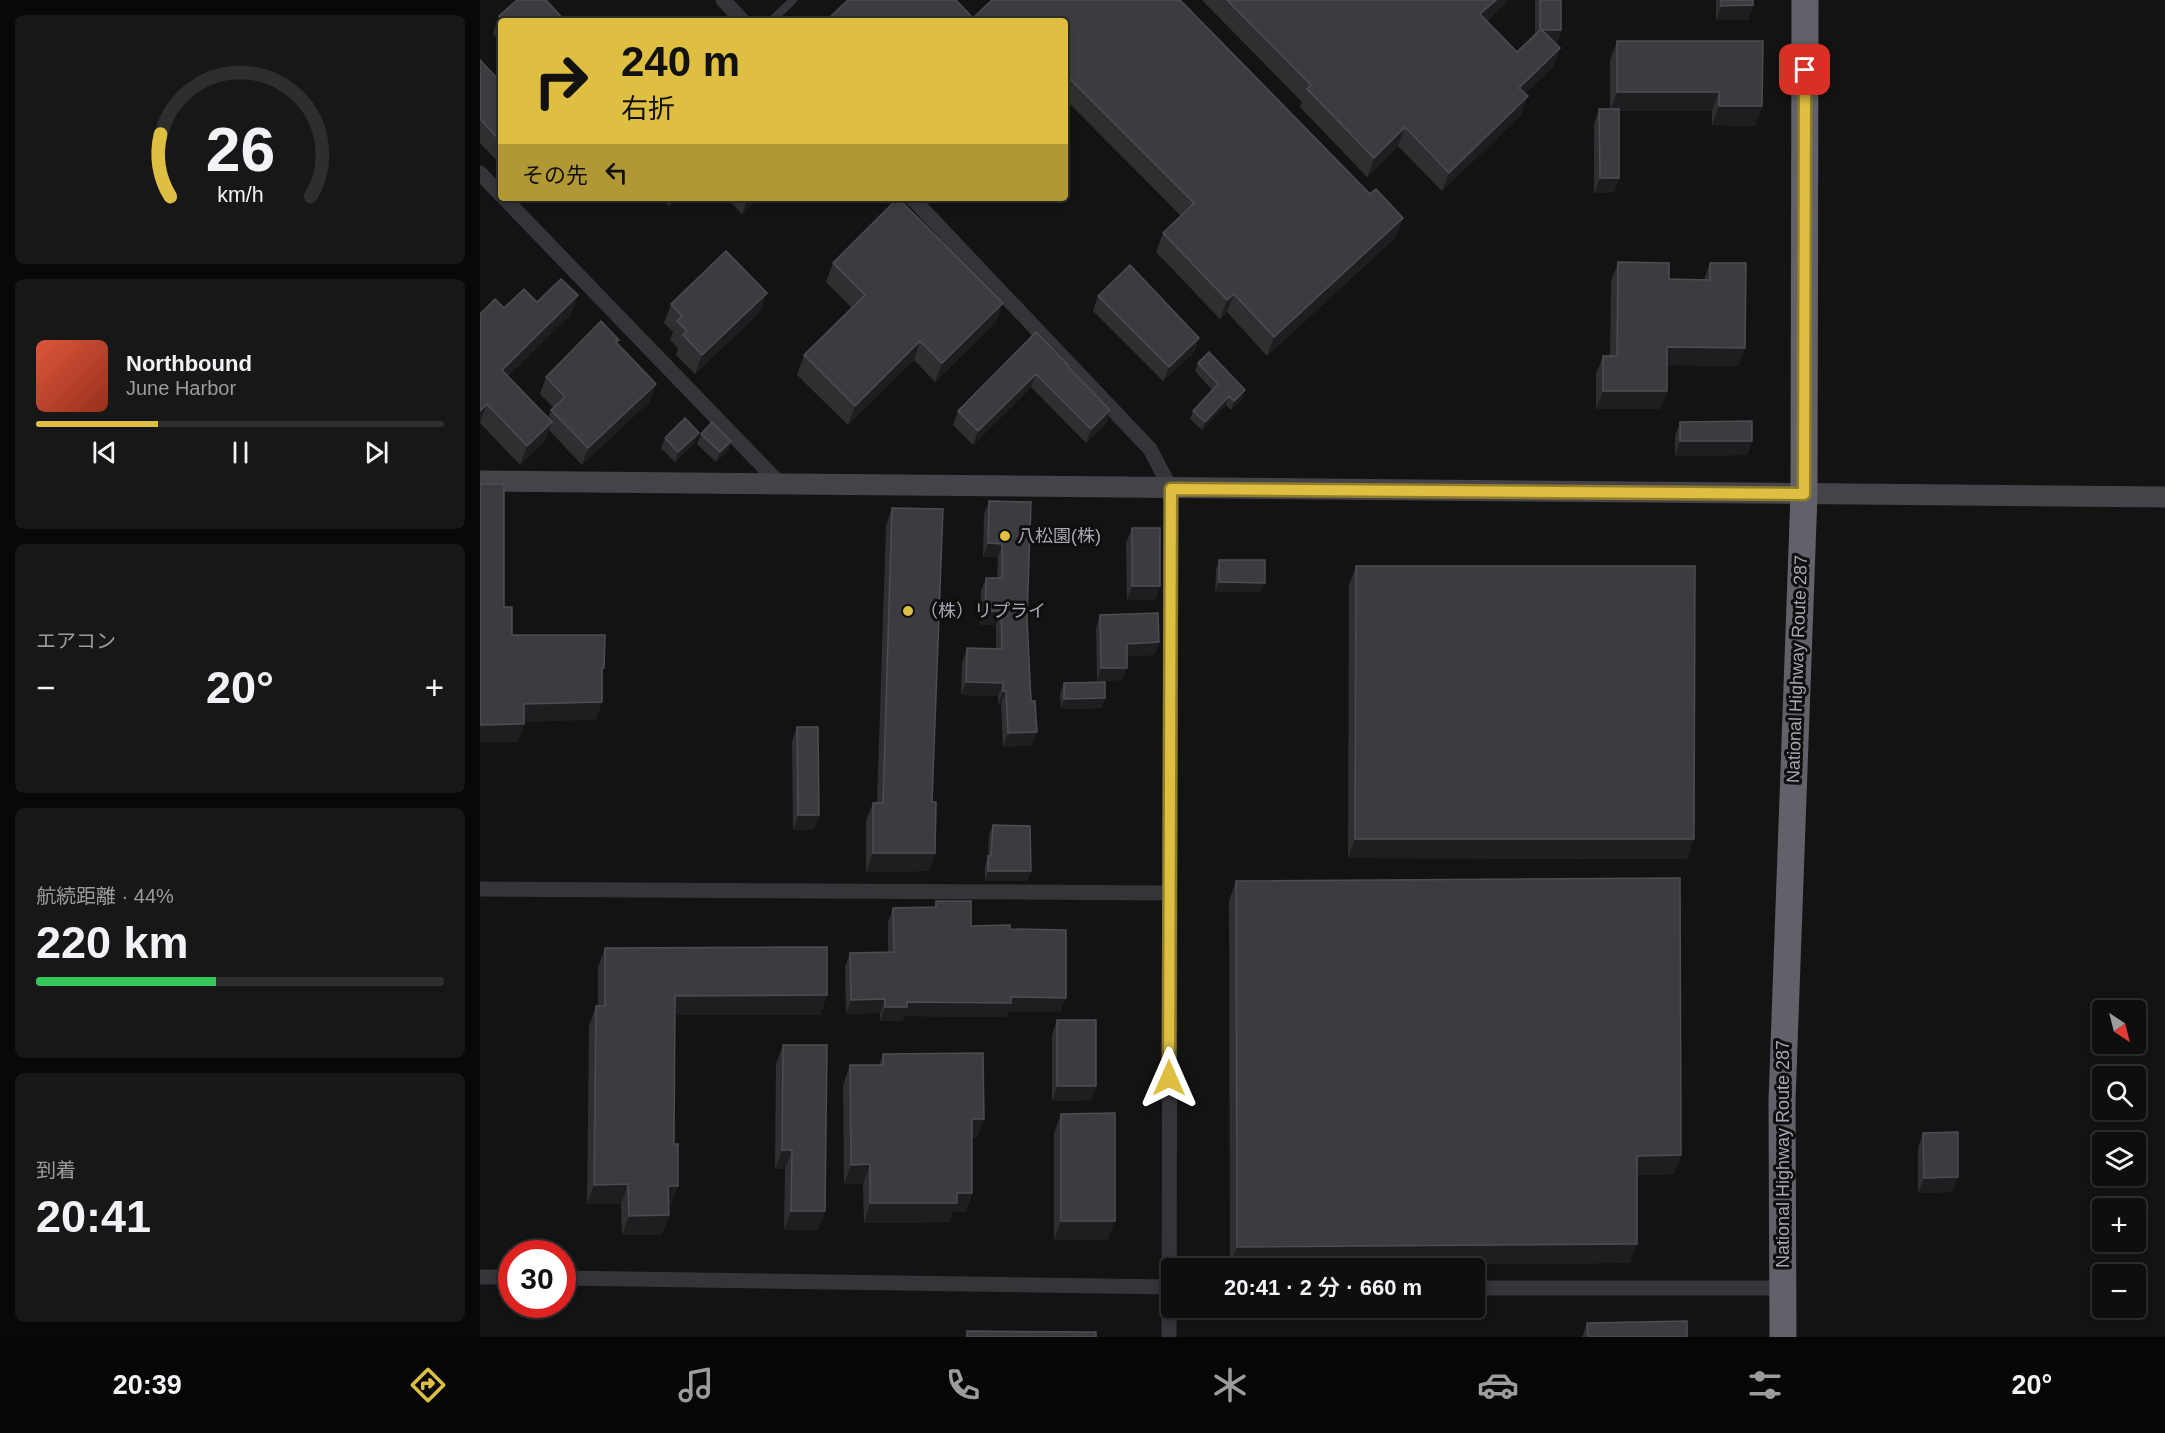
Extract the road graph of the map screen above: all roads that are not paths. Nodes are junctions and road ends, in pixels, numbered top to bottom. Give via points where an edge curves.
1 (723, 0) edge
2 (793, 0) edge
3 (1805, 0) edge
4 (740, 18) edge
5 (774, 18) edge
6 (480, 173) edge
7 (498, 192) edge
8 (507, 201) edge
9 (915, 201) edge
10 (480, 481) edge
11 (782, 486) junction
12 (1171, 489) junction
13 (1804, 494) junction
14 (2165, 497) edge
15 (480, 890) edge
16 (1169, 893) junction
17 (1171, 1258) edge
18 (480, 1277) edge
19 (498, 1277) edge
20 (576, 1278) edge
21 (1161, 1287) edge
22 (1485, 1288) edge
23 (1782, 1288) junction
24 (1170, 1318) edge
25 (1169, 1337) edge
26 (1783, 1337) edge

1 - 4 street
2 - 5 lane
3 - 13 highway, National Highway Route 287
6 - 7 street
8 - 11 street
9 - 12 street via 1150,448
10 - 11 street
11 - 12 street
12 - 13 street
12 - 16 street
13 - 14 street
13 - 23 highway, National Highway Route 287 via 1782,1101
15 - 16 street
16 - 17 street
18 - 19 street
20 - 21 street
22 - 23 street
23 - 26 highway, National Highway Route 287
24 - 25 street

